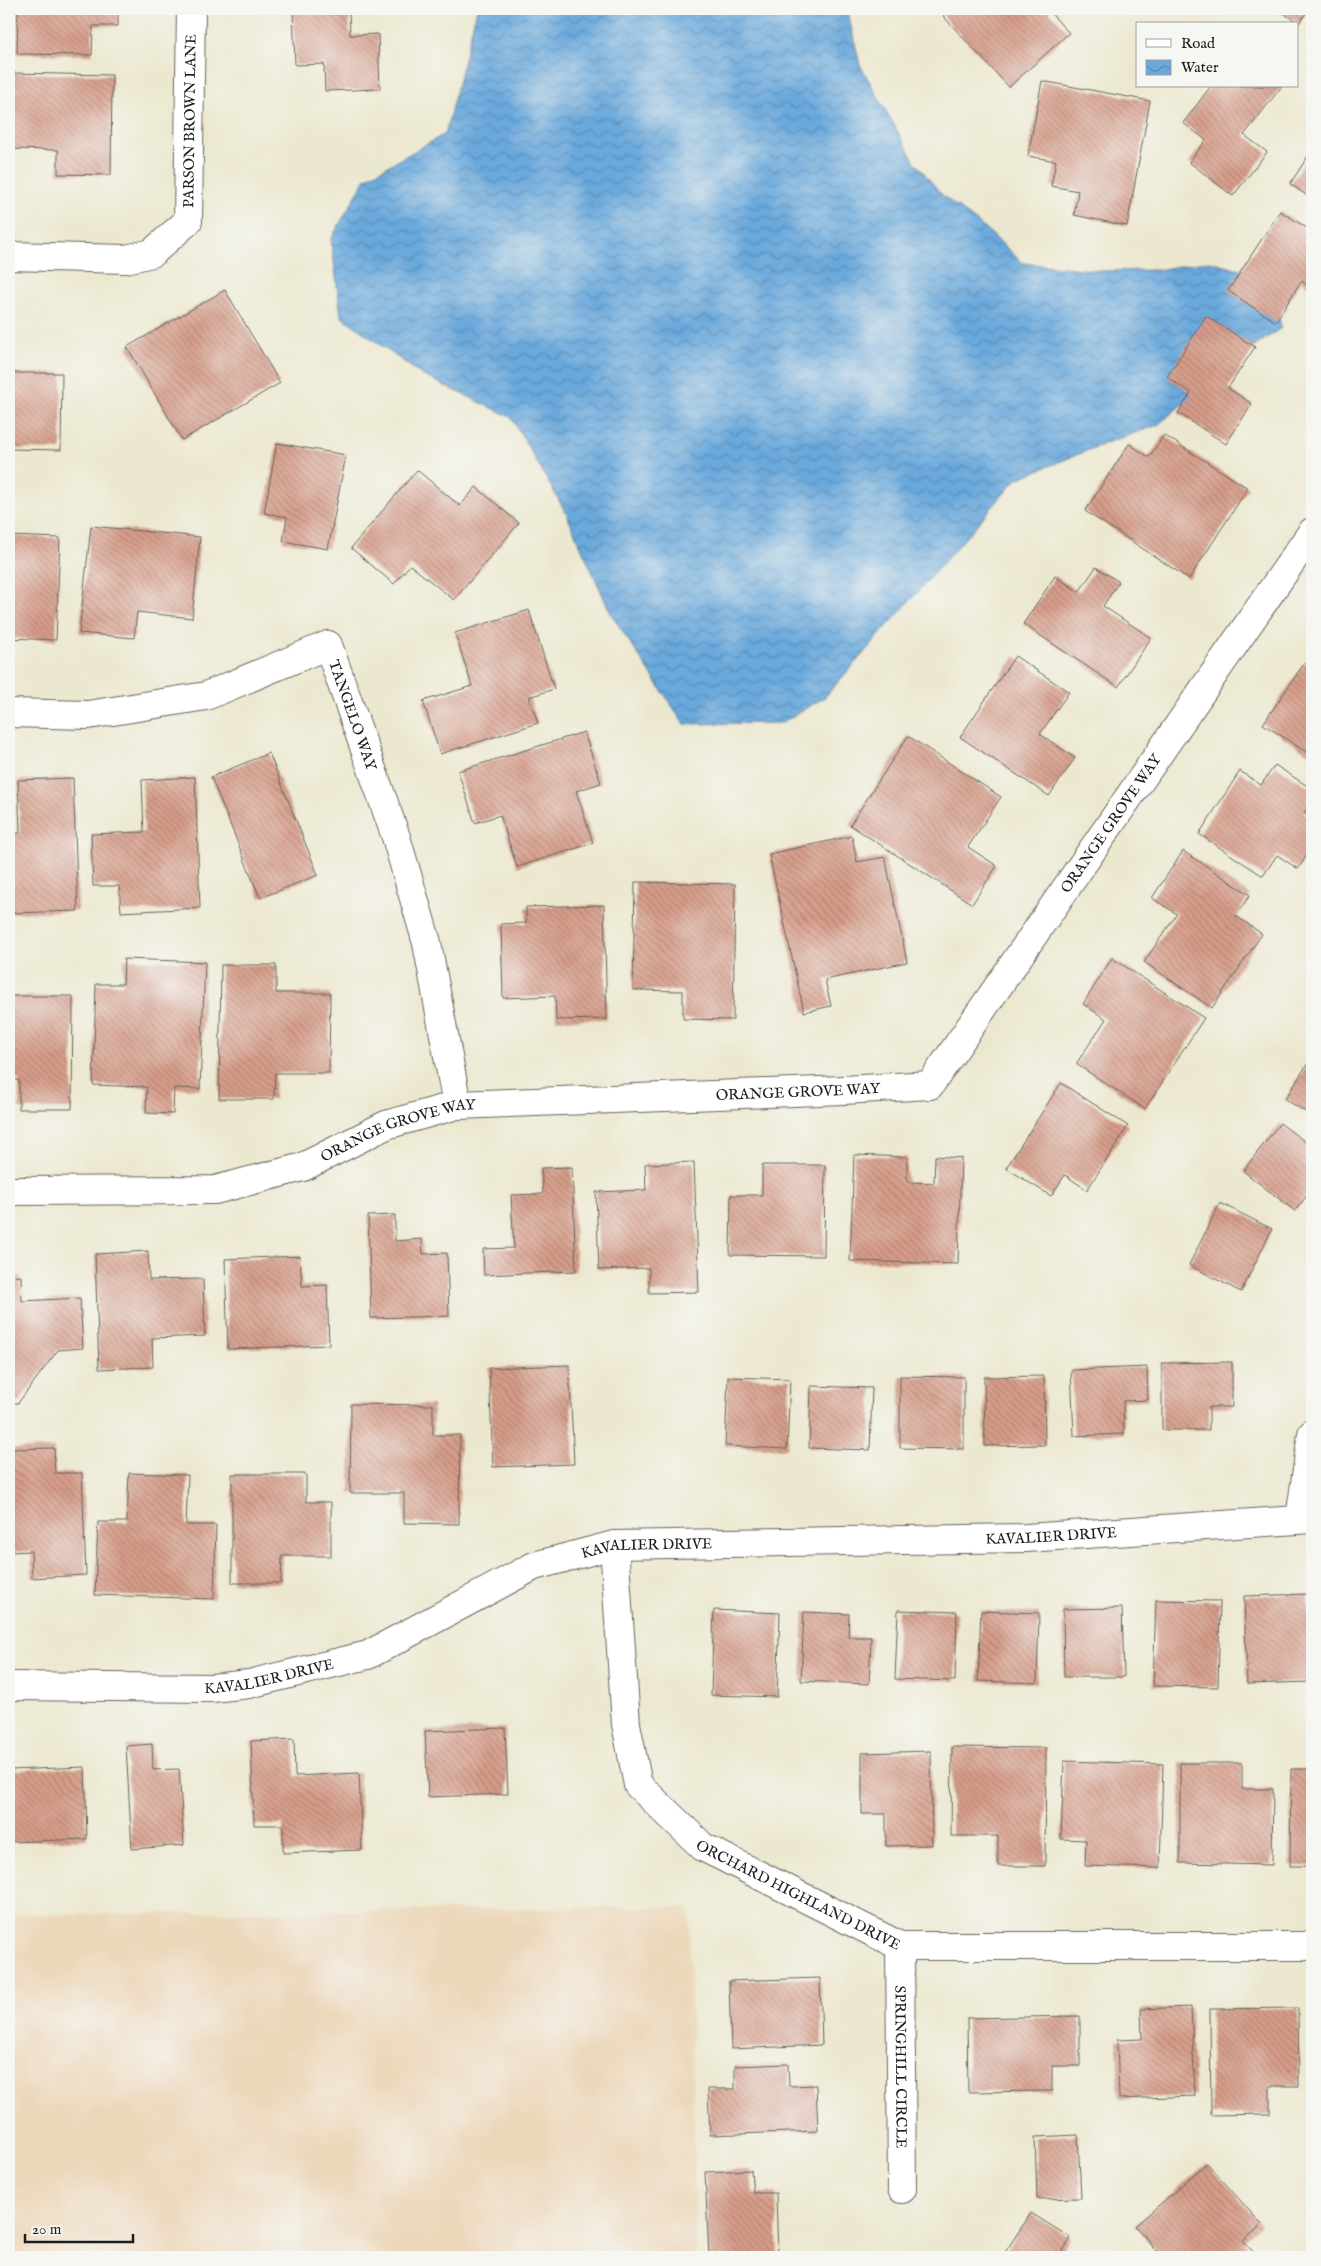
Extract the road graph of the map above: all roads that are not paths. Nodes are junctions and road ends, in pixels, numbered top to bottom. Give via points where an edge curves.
1 (191, 9) edge
2 (9, 256) edge
3 (1312, 532) edge
4 (9, 713) edge
5 (457, 1105) junction
6 (9, 1191) edge
7 (1312, 1434) edge
8 (1306, 1519) edge
9 (614, 1546) junction
10 (9, 1686) edge
11 (900, 1946) junction
12 (1312, 1946) edge
13 (902, 2189) dead end

1 - 2 street, PARSON BROWN LANE via 188,221 152,253 126,259
3 - 5 street, ORANGE GROVE WAY via 930,1084
4 - 5 street, TANGELO WAY via 88,715 206,696 328,645 396,837 427,943
5 - 6 street, ORANGE GROVE WAY via 386,1126 303,1167 215,1190
7 - 8 street
8 - 9 street, KAVALIER DRIVE via 1026,1538
9 - 10 street, KAVALIER DRIVE via 534,1566 368,1655 249,1684 212,1688
9 - 11 street, ORCHARD HIGHLAND DRIVE via 626,1724 638,1785 703,1847
11 - 12 street, ORCHARD HIGHLAND DRIVE
11 - 13 street, SPRINGHILL CIRCLE

